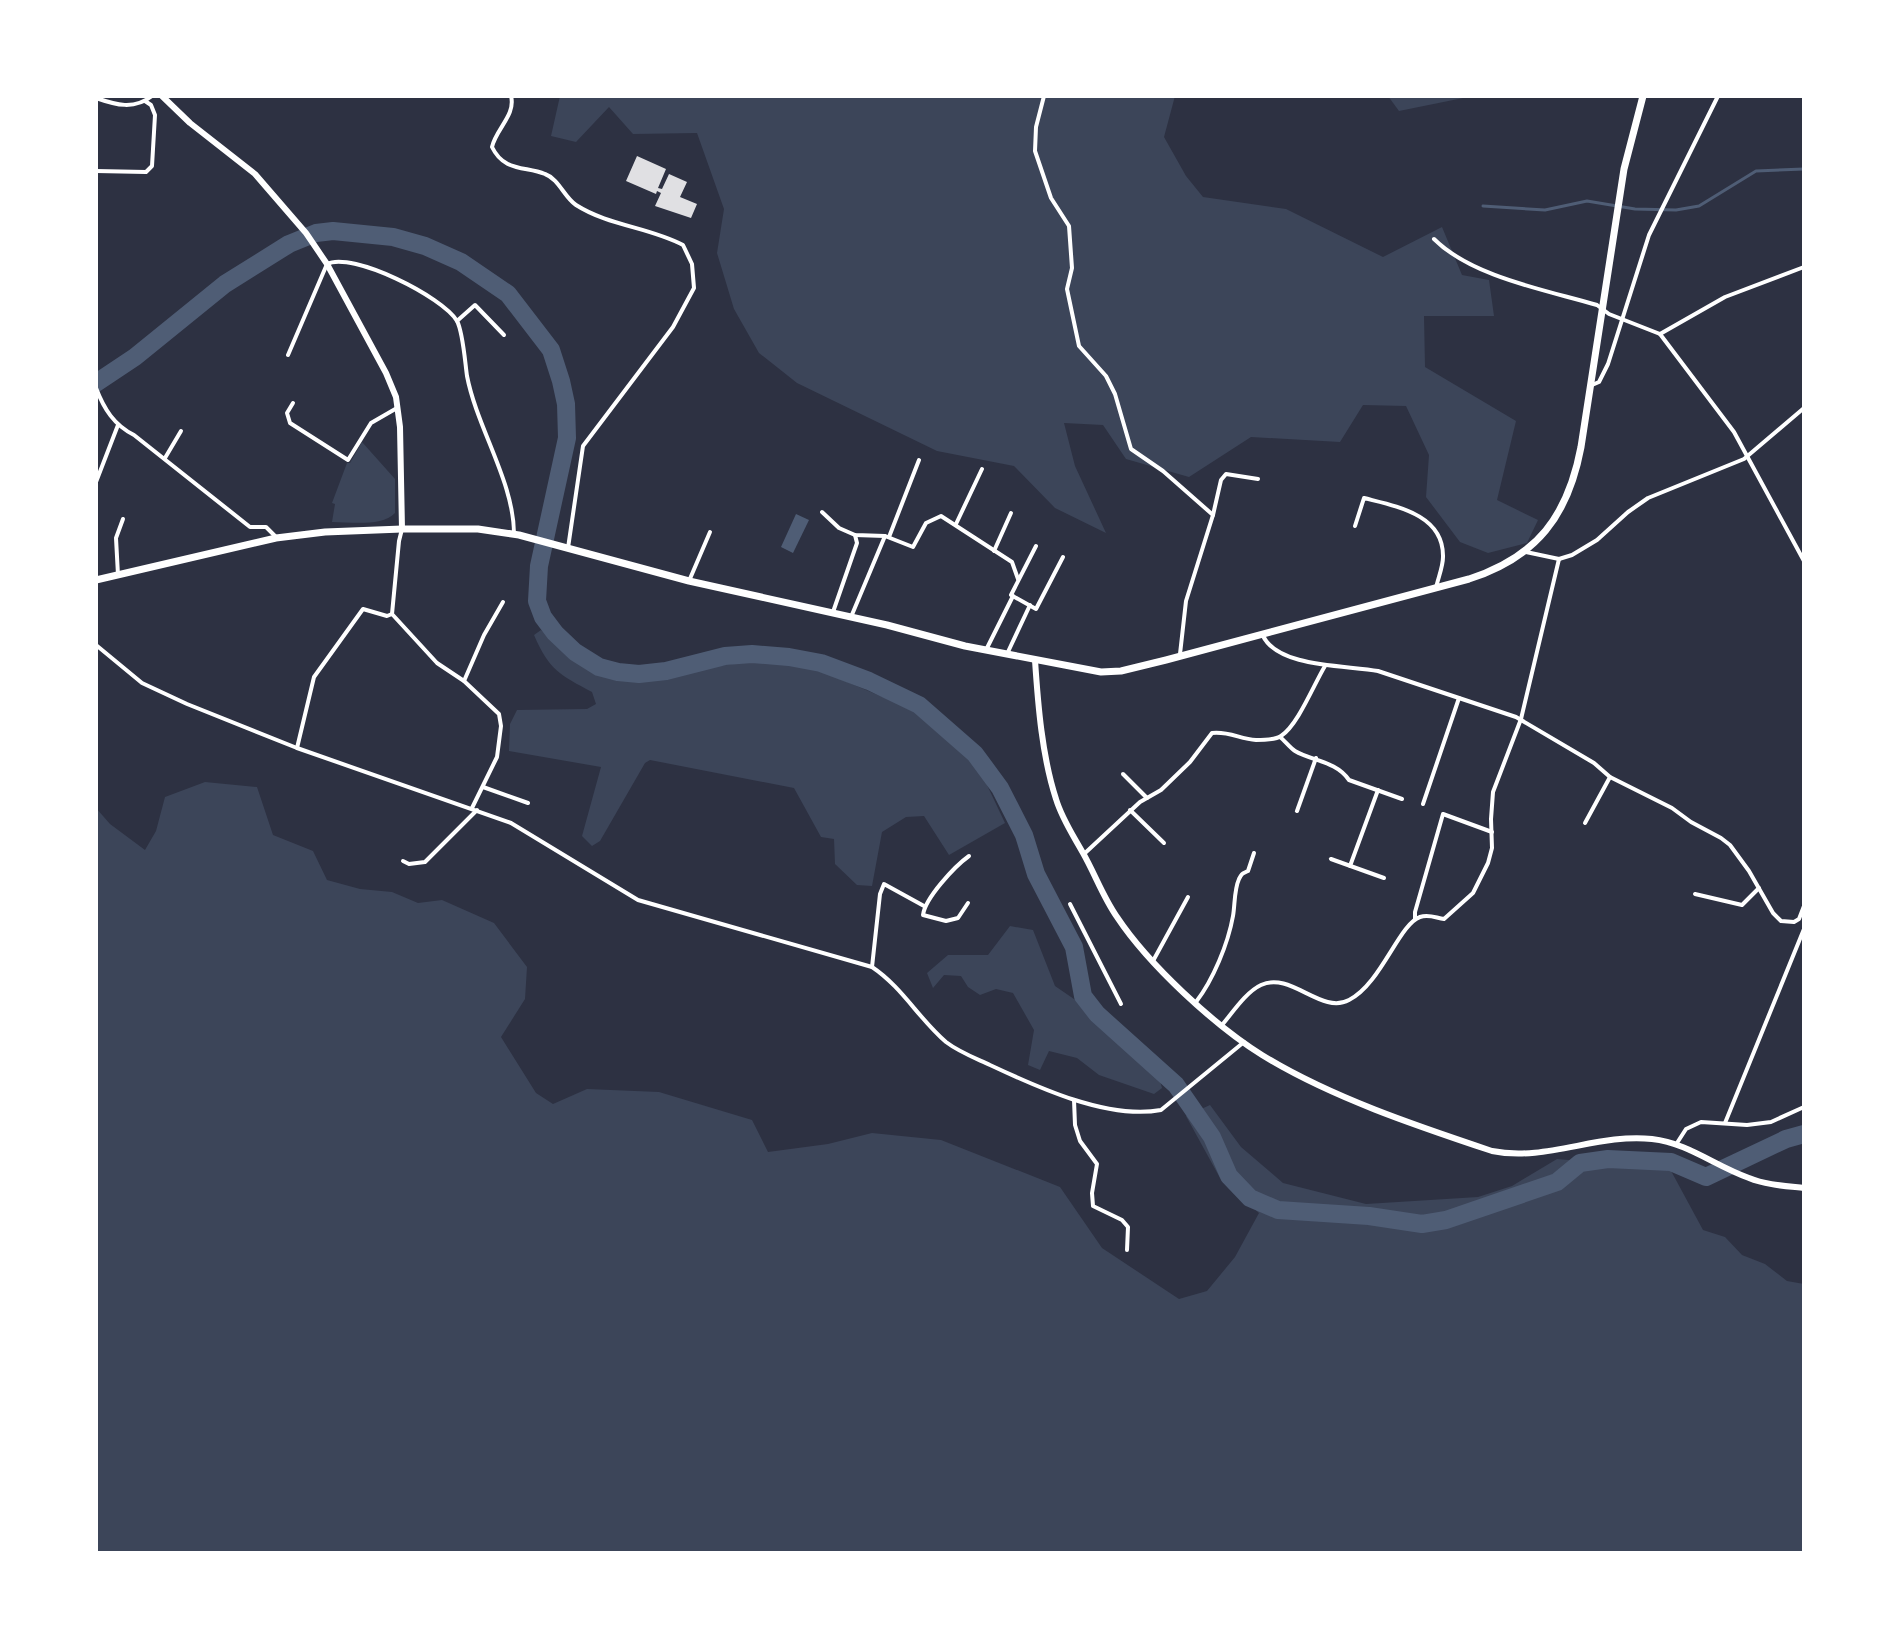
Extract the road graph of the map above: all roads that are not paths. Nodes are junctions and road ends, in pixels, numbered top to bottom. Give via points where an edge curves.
1 (152, 96) edge
2 (162, 96) edge
3 (511, 96) edge
4 (1044, 96) edge
5 (1643, 96) edge
6 (1718, 96) edge
7 (96, 98) edge
8 (145, 101) junction
9 (96, 171) edge
10 (1434, 239) dead end
11 (327, 264) junction
12 (1804, 267) edge
13 (1602, 309) junction
14 (1623, 320) junction
15 (457, 321) junction
16 (1660, 334) junction
17 (504, 335) dead end
18 (288, 355) dead end
19 (1590, 386) junction
20 (96, 388) edge
21 (293, 403) dead end
22 (398, 407) junction
23 (1804, 408) edge
24 (118, 425) junction
25 (181, 431) dead end
26 (1748, 456) junction
27 (165, 458) junction
28 (919, 460) dead end
29 (982, 469) dead end
30 (1258, 479) dead end
31 (96, 482) edge
32 (822, 512) dead end
33 (1011, 513) dead end
34 (1213, 515) junction
35 (123, 519) dead end
36 (956, 524) junction
37 (1355, 526) dead end
38 (402, 529) junction
39 (710, 532) dead end
40 (516, 535) junction
41 (855, 535) junction
42 (887, 536) junction
43 (276, 538) junction
44 (1036, 546) dead end
45 (565, 548) junction
46 (1801, 549) edge
47 (993, 551) junction
48 (1525, 552) junction
49 (1063, 557) dead end
50 (1559, 559) junction
51 (1804, 561) edge
52 (118, 575) junction
53 (1018, 579) junction
54 (96, 580) edge
55 (689, 581) junction
56 (1436, 588) junction
57 (1013, 596) junction
58 (503, 602) dead end
59 (1030, 605) junction
60 (832, 613) junction
61 (392, 614) junction
62 (851, 617) junction
63 (1262, 635) junction
64 (96, 645) edge
65 (986, 650) junction
66 (1007, 655) junction
67 (1179, 657) junction
68 (1035, 660) junction
69 (1325, 666) junction
70 (464, 681) junction
71 (1459, 698) junction
72 (1521, 719) junction
73 (1280, 737) junction
74 (297, 748) junction
75 (1316, 758) junction
76 (1123, 774) dead end
77 (1610, 777) junction
78 (483, 787) junction
79 (1378, 790) junction
80 (1147, 798) junction
81 (1402, 799) dead end
82 (528, 803) dead end
83 (1423, 804) dead end
84 (475, 809) junction
85 (1130, 810) junction
86 (1297, 811) dead end
87 (1585, 823) dead end
88 (1492, 832) junction
89 (1164, 843) dead end
90 (1254, 853) dead end
91 (1084, 854) junction
92 (969, 856) dead end
93 (1331, 859) dead end
94 (403, 861) dead end
95 (1350, 866) junction
96 (1384, 878) dead end
97 (1759, 888) junction
98 (1695, 894) dead end
99 (1188, 897) dead end
100 (968, 903) dead end
101 (1070, 904) dead end
102 (924, 906) junction
103 (1804, 906) edge
104 (1415, 919) junction
105 (1804, 929) edge
106 (1153, 961) junction
107 (872, 967) junction
108 (1196, 1002) junction
109 (1121, 1004) dead end
110 (1222, 1025) junction
111 (1244, 1042) junction
112 (1074, 1100) junction
113 (1804, 1107) edge
114 (1725, 1123) junction
115 (1677, 1143) junction
116 (1804, 1188) edge
117 (1127, 1250) dead end

1 - 8 street
2 - 11 main road via 246,166
3 - 45 street via 511,112 494,137 495,153 519,170 554,179 573,203 683,245 694,277 690,297 673,327 583,446
4 - 34 street via 1035,151 1051,198 1069,226 1072,268 1067,289 1079,346 1106,376 1131,449
5 - 13 main road via 1628,146
6 - 14 street via 1649,235
7 - 8 street via 118,105
8 - 9 street via 155,115 152,166 146,172
10 - 13 street via 1449,254 1478,267
11 - 15 street via 334,260 372,268 441,306
11 - 18 street
11 - 22 main road via 386,373
12 - 16 street via 1725,297
13 - 14 street
13 - 19 main road
14 - 16 street
14 - 19 street via 1603,375
15 - 17 street via 475,305
15 - 40 street via 472,397
16 - 26 street
19 - 48 main road via 1568,496
20 - 24 street
21 - 22 street via 287,413 290,423 348,460 371,423
22 - 38 main road
23 - 26 street
24 - 27 street
24 - 31 street
25 - 27 street
26 - 46 street
26 - 50 street via 1648,498 1597,540
27 - 43 street via 250,527 266,527
28 - 42 street
29 - 36 street
30 - 34 street via 1226,474
32 - 41 street
33 - 47 street
34 - 67 street via 1186,601
35 - 52 street via 116,538
36 - 42 street via 941,516 926,523 913,547
36 - 47 street
37 - 56 street via 1364,498 1419,515 1442,548
38 - 40 main road
38 - 43 main road
38 - 61 street
39 - 55 street
40 - 45 main road
41 - 42 street
41 - 60 street via 857,543
42 - 62 street
43 - 52 main road
44 - 53 street
45 - 55 main road
46 - 51 street
47 - 53 street via 1012,562
48 - 50 street
48 - 56 main road via 1493,571
49 - 59 street via 1036,609
50 - 72 street
52 - 54 main road
53 - 57 street
55 - 60 main road
56 - 63 main road
57 - 59 street
57 - 65 street
58 - 70 street
59 - 66 street
60 - 62 main road
61 - 70 street via 437,663
61 - 74 street via 363,609 322,666 310,686
62 - 65 main road
63 - 67 main road
63 - 69 street via 1278,651
64 - 74 street via 142,683
65 - 66 main road
66 - 68 main road
67 - 68 main road via 1107,672
68 - 91 main road via 1050,778 1062,816
69 - 71 street via 1378,671
69 - 73 street via 1297,718
70 - 78 street via 499,714 497,757
71 - 72 street
71 - 83 street
72 - 77 street
72 - 88 street via 1493,792
73 - 75 street via 1296,752
73 - 80 street via 1259,740 1226,731 1212,733 1190,762
74 - 84 street
75 - 79 street via 1349,780
75 - 86 street
76 - 80 street
77 - 87 street
77 - 97 street via 1721,838
78 - 82 street
78 - 84 street
79 - 81 street
79 - 95 street
80 - 85 street
84 - 94 street via 425,862
84 - 107 street via 511,823 638,900
85 - 89 street
85 - 91 street
88 - 104 street via 1488,863 1465,902 1444,919
88 - 104 street via 1443,814
90 - 108 street via 1238,882 1224,944
91 - 106 main road via 1115,914
92 - 102 street
93 - 95 street
95 - 96 street
97 - 98 street via 1742,905
97 - 103 street via 1781,921 1799,919
99 - 106 street
100 - 102 street via 958,918 946,921 923,915
101 - 109 street
102 - 107 street via 884,884
104 - 110 street via 1373,980 1349,1000 1329,1002 1270,982 1259,986
105 - 114 street
106 - 108 main road
107 - 112 street via 956,1049
108 - 110 main road
110 - 111 main road
111 - 112 street via 1161,1110
111 - 115 main road via 1312,1082 1492,1151 1540,1153 1635,1137
112 - 117 street via 1080,1141 1097,1164 1093,1206 1128,1227
113 - 114 street via 1771,1122
114 - 115 street via 1693,1124
115 - 116 main road via 1741,1175

